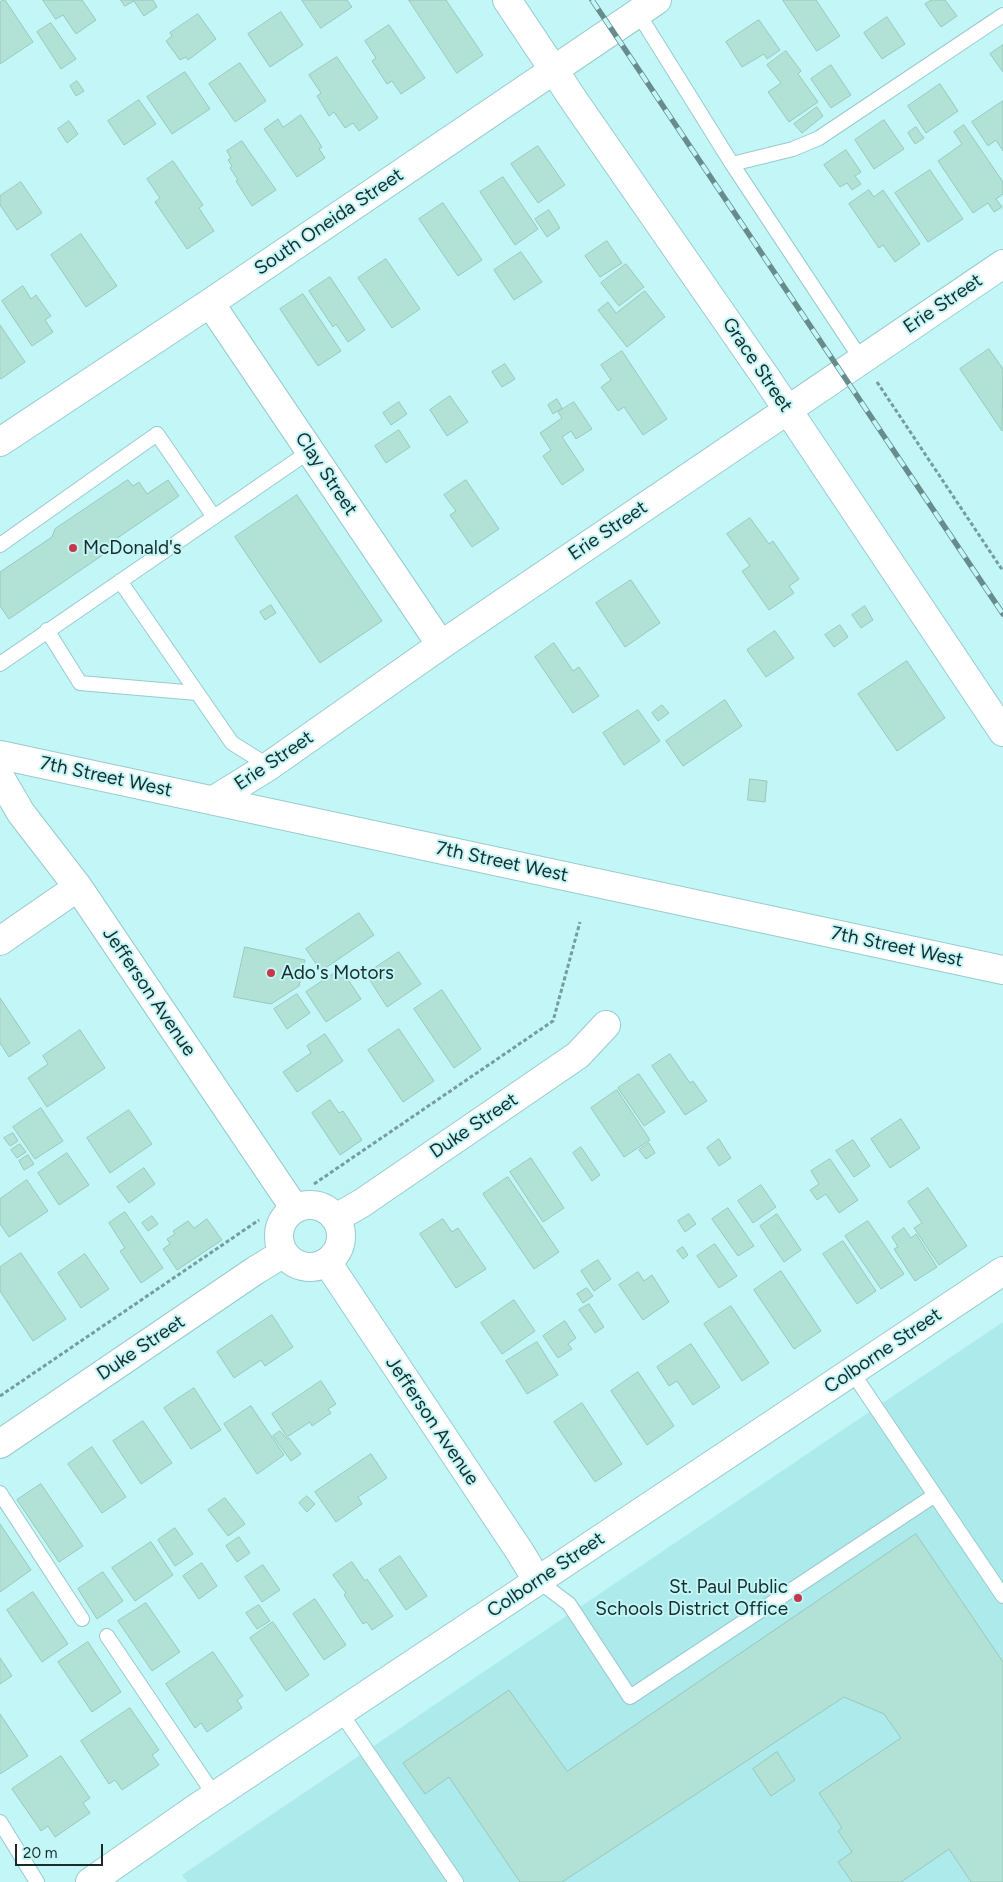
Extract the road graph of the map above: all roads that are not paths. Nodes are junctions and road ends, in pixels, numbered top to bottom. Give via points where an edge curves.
1 (507, 0) edge
2 (647, 6) edge
3 (1003, 14) edge
4 (554, 70) junction
5 (732, 164) junction
6 (1003, 264) edge
7 (210, 303) junction
8 (861, 359) junction
9 (787, 409) junction
10 (0, 442) edge
11 (310, 451) junction
12 (214, 517) junction
13 (0, 545) edge
14 (120, 581) junction
15 (47, 630) junction
16 (440, 645) junction
17 (0, 664) edge
18 (197, 693) junction
19 (1003, 732) edge
20 (0, 755) edge
21 (269, 766) junction
22 (0, 777) edge
23 (214, 800) junction
24 (78, 888) junction
25 (0, 941) edge
26 (1003, 970) edge
27 (606, 1025) dead end
28 (292, 1210) junction
29 (336, 1218) junction
30 (284, 1253) junction
31 (327, 1262) junction
32 (1003, 1271) edge
33 (852, 1372) junction
34 (0, 1444) edge
35 (0, 1493) edge
36 (935, 1495) junction
37 (537, 1580) junction
38 (1003, 1596) edge
39 (82, 1619) dead end
40 (107, 1636) dead end
41 (341, 1713) junction
42 (215, 1796) junction
43 (0, 1822) edge
44 (37, 1882) edge
45 (90, 1882) edge
46 (456, 1882) edge

1 - 4 street, Grace Street
2 - 4 street, South Oneida Street
2 - 5 lane
3 - 5 lane via 819,138 792,149
4 - 7 street, South Oneida Street
4 - 9 street, Grace Street
5 - 8 lane
6 - 8 street, Erie Street
7 - 10 street, South Oneida Street
7 - 11 street, Clay Street
8 - 9 street, Erie Street
9 - 16 street, Erie Street
9 - 19 street, Grace Street
11 - 12 lane
11 - 16 street, Clay Street
12 - 13 lane via 157,434
12 - 14 lane
14 - 15 lane
14 - 18 lane
15 - 17 lane
15 - 18 lane via 80,683
16 - 21 street, Erie Street
18 - 21 lane via 232,743
20 - 23 street, 7th Street West
21 - 23 street, Erie Street
22 - 24 street, Jefferson Avenue via 21,813
23 - 26 street, 7th Street West
24 - 25 street
24 - 28 street, Jefferson Avenue via 289,1200
27 - 29 street, Duke Street via 578,1055
28 - 29 street via 316,1205 327,1209
28 - 30 street via 279,1230 279,1242
29 - 31 street via 340,1242 336,1253
30 - 31 street via 304,1266
30 - 34 street, Duke Street
31 - 37 street, Jefferson Avenue
32 - 33 street, Colborne Street
33 - 36 lane
33 - 37 street, Colborne Street
35 - 39 lane
36 - 37 lane via 630,1697 568,1604
36 - 38 lane
37 - 41 street, Colborne Street
40 - 42 lane
41 - 42 street, Colborne Street
41 - 46 lane
42 - 45 street, Colborne Street
43 - 44 lane

